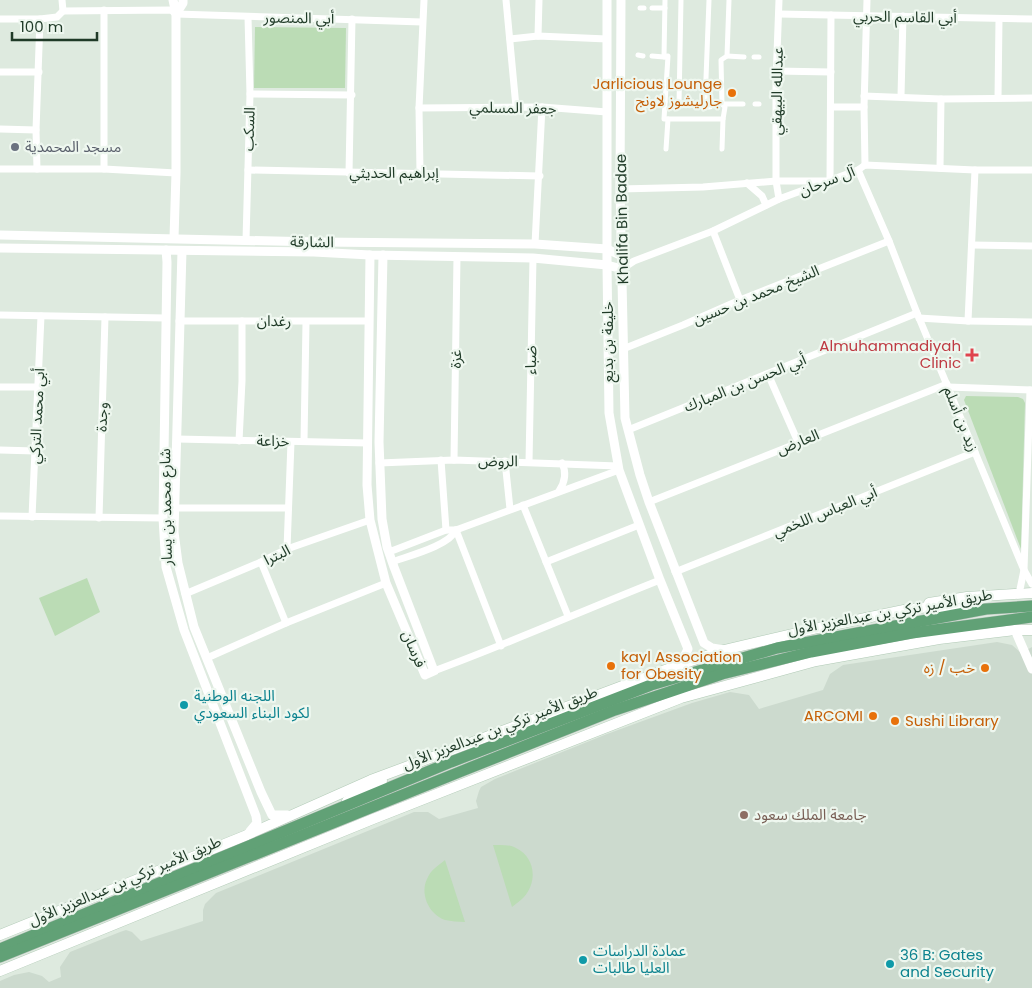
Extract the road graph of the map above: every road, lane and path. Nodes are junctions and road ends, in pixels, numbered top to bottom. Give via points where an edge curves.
1 (62, 0) edge
2 (174, 0) edge
3 (183, 0) edge
4 (424, 0) edge
5 (506, 0) edge
6 (540, 0) edge
7 (607, 0) edge
8 (621, 0) edge
9 (665, 0) edge
10 (681, 0) edge
11 (709, 0) edge
12 (729, 0) edge
13 (779, 0) edge
14 (867, 0) edge
15 (652, 8) dead end
16 (104, 10) junction
17 (666, 10) junction
18 (63, 11) junction
19 (722, 12) dead end
20 (729, 12) junction
21 (176, 14) junction
22 (779, 14) junction
23 (832, 15) junction
24 (866, 16) junction
25 (903, 16) junction
26 (248, 17) junction
27 (0, 19) edge
28 (40, 19) junction
29 (352, 19) junction
30 (999, 19) junction
31 (1032, 19) edge
32 (422, 22) junction
33 (538, 36) junction
34 (607, 38) junction
35 (510, 39) junction
36 (652, 56) dead end
37 (727, 56) junction
38 (744, 56) dead end
39 (664, 57) junction
40 (776, 71) junction
41 (0, 72) edge
42 (39, 72) junction
43 (831, 72) junction
44 (250, 94) junction
45 (352, 95) junction
46 (864, 96) junction
47 (901, 96) junction
48 (998, 98) junction
49 (1032, 98) edge
50 (941, 99) junction
51 (651, 102) dead end
52 (743, 104) dead end
53 (666, 105) junction
54 (722, 106) junction
55 (516, 107) junction
56 (542, 107) junction
57 (830, 107) junction
58 (864, 107) junction
59 (419, 108) junction
60 (607, 112) junction
61 (668, 119) junction
62 (723, 119) junction
63 (0, 129) edge
64 (36, 130) junction
65 (666, 149) dead end
66 (722, 149) dead end
67 (865, 165) junction
68 (940, 168) junction
69 (0, 169) edge
70 (104, 169) junction
71 (37, 170) junction
72 (248, 170) junction
73 (858, 170) junction
74 (975, 170) junction
75 (1032, 170) edge
76 (176, 173) junction
77 (349, 173) junction
78 (420, 173) junction
79 (540, 176) junction
80 (776, 181) junction
81 (830, 181) junction
82 (747, 184) junction
83 (620, 189) junction
84 (780, 199) junction
85 (766, 206) junction
86 (713, 231) junction
87 (0, 235) edge
88 (114, 236) junction
89 (174, 238) junction
90 (246, 240) junction
91 (889, 241) junction
92 (318, 242) junction
93 (535, 244) junction
94 (972, 246) junction
95 (1032, 246) edge
96 (0, 248) edge
97 (607, 249) junction
98 (114, 250) junction
99 (166, 250) junction
100 (182, 251) junction
101 (317, 252) junction
102 (370, 255) junction
103 (384, 255) junction
104 (622, 256) junction
105 (457, 257) junction
106 (533, 258) junction
107 (634, 260) junction
108 (168, 262) junction
109 (181, 264) junction
110 (607, 265) junction
111 (622, 269) junction
112 (740, 300) junction
113 (918, 315) junction
114 (0, 316) edge
115 (41, 316) junction
116 (105, 317) junction
117 (166, 318) junction
118 (179, 321) junction
119 (242, 321) junction
120 (369, 321) junction
121 (968, 321) junction
122 (306, 322) junction
123 (1032, 322) edge
124 (623, 349) junction
125 (768, 374) junction
126 (948, 385) junction
127 (0, 386) edge
128 (38, 387) junction
129 (1031, 390) edge
130 (628, 430) junction
131 (177, 438) junction
132 (239, 441) junction
133 (304, 441) junction
134 (291, 442) junction
135 (368, 442) junction
136 (798, 442) junction
137 (0, 450) edge
138 (35, 451) junction
139 (975, 452) junction
140 (441, 460) junction
141 (454, 460) junction
142 (506, 461) junction
143 (529, 462) junction
144 (379, 463) junction
145 (562, 463) junction
146 (618, 468) junction
147 (559, 492) junction
148 (649, 502) junction
149 (523, 504) junction
150 (175, 508) junction
151 (288, 508) junction
152 (510, 509) junction
153 (0, 516) edge
154 (32, 517) junction
155 (99, 518) junction
156 (163, 518) junction
157 (370, 520) junction
158 (639, 525) junction
159 (446, 530) junction
160 (456, 530) junction
161 (287, 549) junction
162 (391, 557) junction
163 (380, 558) junction
164 (261, 562) junction
165 (546, 562) junction
166 (1024, 570) junction
167 (675, 572) junction
168 (660, 580) junction
169 (386, 583) junction
170 (1032, 584) edge
171 (1032, 593) edge
172 (185, 594) junction
173 (1020, 594) junction
174 (1032, 606) edge
175 (986, 609) junction
176 (904, 610) junction
177 (568, 616) junction
178 (1032, 618) edge
179 (695, 621) junction
180 (286, 623) junction
181 (1026, 629) edge
182 (681, 630) junction
183 (501, 646) junction
184 (724, 650) junction
185 (206, 658) junction
186 (676, 666) junction
187 (1032, 669) edge
188 (434, 671) junction
189 (522, 761) junction
190 (400, 769) junction
191 (462, 771) junction
192 (261, 792) junction
193 (248, 798) junction
194 (336, 809) junction
195 (294, 814) junction
196 (247, 835) junction
197 (0, 935) edge
198 (0, 949) edge
199 (0, 957) edge
200 (0, 971) edge

1 - 18 street
2 - 21 street
3 - 21 street
4 - 32 street
5 - 35 street
6 - 33 street
7 - 34 street, خليفة بن بديع
8 - 83 street, Khalifa Bin Badae
9 - 17 street
10 - 11 street via 678,106 707,106
12 - 20 street
13 - 22 street, عبدالله البيهقي
14 - 24 street
15 - 17 street
16 - 18 street, أبي المنصور
16 - 21 street, أبي المنصور via 171,10
16 - 70 street
17 - 39 street
18 - 28 street, أبي المنصور via 57,17
19 - 20 street
20 - 37 street
21 - 26 street, أبي المنصور
21 - 76 street
22 - 23 street, أبي القاسم الحربي
22 - 40 street, عبدالله البيهقي
23 - 24 street, أبي القاسم الحربي
23 - 43 street
24 - 25 street, أبي القاسم الحربي
24 - 46 street
25 - 30 street, أبي القاسم الحربي
25 - 47 street
26 - 29 street, أبي المنصور
26 - 44 street, السكب
27 - 28 street, أبي المنصور
28 - 42 street
29 - 32 street, أبي المنصور
29 - 45 street
30 - 31 street, أبي القاسم الحربي
30 - 48 street
32 - 59 street
33 - 34 street
33 - 35 street
34 - 60 street, خليفة بن بديع
35 - 55 street
36 - 39 street
37 - 38 street
37 - 54 street via 721,60
39 - 53 street via 668,56
40 - 43 street
40 - 80 street, عبدالله البيهقي
41 - 42 street
42 - 64 street
43 - 57 street
44 - 45 street
44 - 72 street, السكب
45 - 77 street
46 - 47 street
46 - 58 street
47 - 50 street
48 - 49 street
48 - 50 street
50 - 68 street
51 - 53 street
52 - 54 street
53 - 61 street via 664,119
54 - 62 street
55 - 56 street, جعفر المسلمي
55 - 59 street, جعفر المسلمي
56 - 60 street, جعفر المسلمي
56 - 79 street
57 - 58 street
57 - 81 street
58 - 67 street
59 - 78 street
60 - 97 street, خليفة بن بديع
61 - 62 street
61 - 65 street
62 - 66 street
63 - 64 street
64 - 71 street
67 - 68 street, آل سرحان
67 - 73 street, آل سرحان
68 - 74 street, آل سرحان
69 - 71 street
70 - 71 street
70 - 76 street
72 - 77 street, إبراهيم الحديثي
72 - 90 street, السكب
73 - 81 street, آل سرحان
73 - 91 street, زيد بن أسلم
74 - 75 street, آل سرحان
74 - 94 street
76 - 89 street
77 - 78 street, إبراهيم الحديثي
78 - 79 street, إبراهيم الحديثي
79 - 93 street
80 - 81 street
80 - 82 street
80 - 84 street, عبدالله البيهقي
81 - 84 street, آل سرحان
82 - 83 street
82 - 85 street via 762,196
83 - 104 street, Khalifa Bin Badae
84 - 85 street, آل سرحان
85 - 86 street, آل سرحان
86 - 107 street, آل سرحان
86 - 112 street
87 - 88 street, الشارقة
88 - 89 street, الشارقة
88 - 98 street
89 - 90 street, الشارقة
90 - 92 street, الشارقة
91 - 112 street, الشيخ محمد بن حسين
91 - 113 street, زيد بن أسلم
92 - 93 street, الشارقة
92 - 101 street
93 - 97 street, الشارقة
94 - 95 street
94 - 121 street
96 - 98 street, الشارقة
97 - 104 street, الشارقة
97 - 110 street, خليفة بن بديع
98 - 99 street, الشارقة
99 - 100 street, الشارقة
99 - 108 street, شارع محمد بن يسار
100 - 101 street, الشارقة
100 - 109 street, شارع محمد بن يسار
101 - 102 street, الشارقة
102 - 103 street, الشارقة
102 - 120 street, فرسان
103 - 105 street, الشارقة
103 - 144 street, فرسان
104 - 107 street
104 - 111 street, Khalifa Bin Badae
105 - 106 street, الشارقة
105 - 141 street, غزة
106 - 110 street, الشارقة
106 - 143 street, ضباء
107 - 111 street, آل سرحان
108 - 109 street via 173,260
108 - 117 street, شارع محمد بن يسار
109 - 118 street, شارع محمد بن يسار
110 - 111 street, الشارقة
110 - 146 street, خليفة بن بديع via 609,413
111 - 124 street, Khalifa Bin Badae
112 - 124 street, الشيخ محمد بن حسين
113 - 121 street
113 - 125 street, أبي الحسن بن المبارك
113 - 126 street, زيد بن أسلم
114 - 115 street
115 - 116 street
115 - 128 street, أبي محمد التركي
116 - 117 street
116 - 155 street, وجدة
117 - 156 street, شارع محمد بن يسار
118 - 119 street, رغدان
118 - 131 street, شارع محمد بن يسار
119 - 122 street, رغدان
119 - 132 street
120 - 122 street, رغدان
120 - 135 street, فرسان
121 - 123 street
122 - 133 street
124 - 130 street, Khalifa Bin Badae
125 - 130 street, أبي الحسن بن المبارك
125 - 136 street
126 - 129 street
126 - 136 street, العارض
126 - 139 street, زيد بن أسلم
127 - 128 street
128 - 138 street, أبي محمد التركي
129 - 166 street
130 - 148 street, Khalifa Bin Badae
131 - 132 street, خزاعة
131 - 150 street, شارع محمد بن يسار
132 - 134 street, خزاعة
133 - 134 street, خزاعة
133 - 135 street, خزاعة
134 - 151 street
135 - 157 street, فرسان
136 - 148 street, العارض
137 - 138 street
138 - 154 street, أبي محمد التركي
139 - 166 street, زيد بن أسلم
139 - 167 street, أبي العباس اللخمي
140 - 141 street, الروض
140 - 144 street, الروض
140 - 159 street
141 - 142 street, الروض
142 - 143 street, الروض
142 - 152 street
143 - 145 street, الروض
144 - 162 street, فرسان via 382,518
145 - 146 street, الروض
145 - 147 street via 565,482
146 - 147 street
146 - 158 street, خليفة بن بديع
147 - 149 street
148 - 167 street, Khalifa Bin Badae
149 - 152 street
149 - 165 street
150 - 151 street
150 - 172 street, شارع محمد بن يسار via 174,532
151 - 161 street
152 - 160 street
153 - 154 street
154 - 155 street
155 - 156 street
156 - 193 street, شارع محمد بن يسار via 166,568 184,630
157 - 161 street, البترا
157 - 163 street, فرسان
158 - 165 street
158 - 168 street, خليفة بن بديع
159 - 160 street
159 - 162 street
160 - 162 street via 446,542
160 - 183 street
161 - 164 street, البترا
162 - 163 street
162 - 188 street, فرسان
163 - 169 street, فرسان
164 - 172 street, البترا
164 - 180 street
165 - 177 street
166 - 170 street, زيد بن أسلم
166 - 173 street
167 - 179 street, Khalifa Bin Badae
168 - 177 street
168 - 182 street, خليفة بن بديع
169 - 180 street
169 - 188 street, فرسان via 425,675
171 - 173 main road
172 - 185 street, شارع محمد بن يسار
173 - 176 main road via 967,597
174 - 175 main road, طريق الأمير تركي بن عبدالعزيز الأول
175 - 176 main road via 928,607
175 - 194 main road, طريق الأمير تركي بن عبدالعزيز الأول via 777,648 697,670 451,762
176 - 184 main road
177 - 183 street
178 - 191 main road, طريق الأمير تركي بن عبدالعزيز الأول via 912,633 811,652 722,674 615,710
179 - 182 street via 690,633
179 - 184 street, Khalifa Bin Badae via 704,642 712,648
180 - 185 street
181 - 187 street
181 - 189 main road via 920,642 816,661 750,678 681,698
182 - 186 street, خليفة بن بديع via 688,649
183 - 188 street
184 - 186 main road
185 - 192 street, شارع محمد بن يسار
186 - 190 main road
189 - 191 main road
189 - 200 main road
190 - 194 main road
190 - 195 main road
191 - 199 main road, طريق الأمير تركي بن عبدالعزيز الأول
192 - 193 street via 262,803 256,805
192 - 195 street, شارع محمد بن يسار via 272,814
193 - 196 street, شارع محمد بن يسار via 257,823
194 - 198 main road, طريق الأمير تركي بن عبدالعزيز الأول
195 - 196 main road
196 - 197 main road

